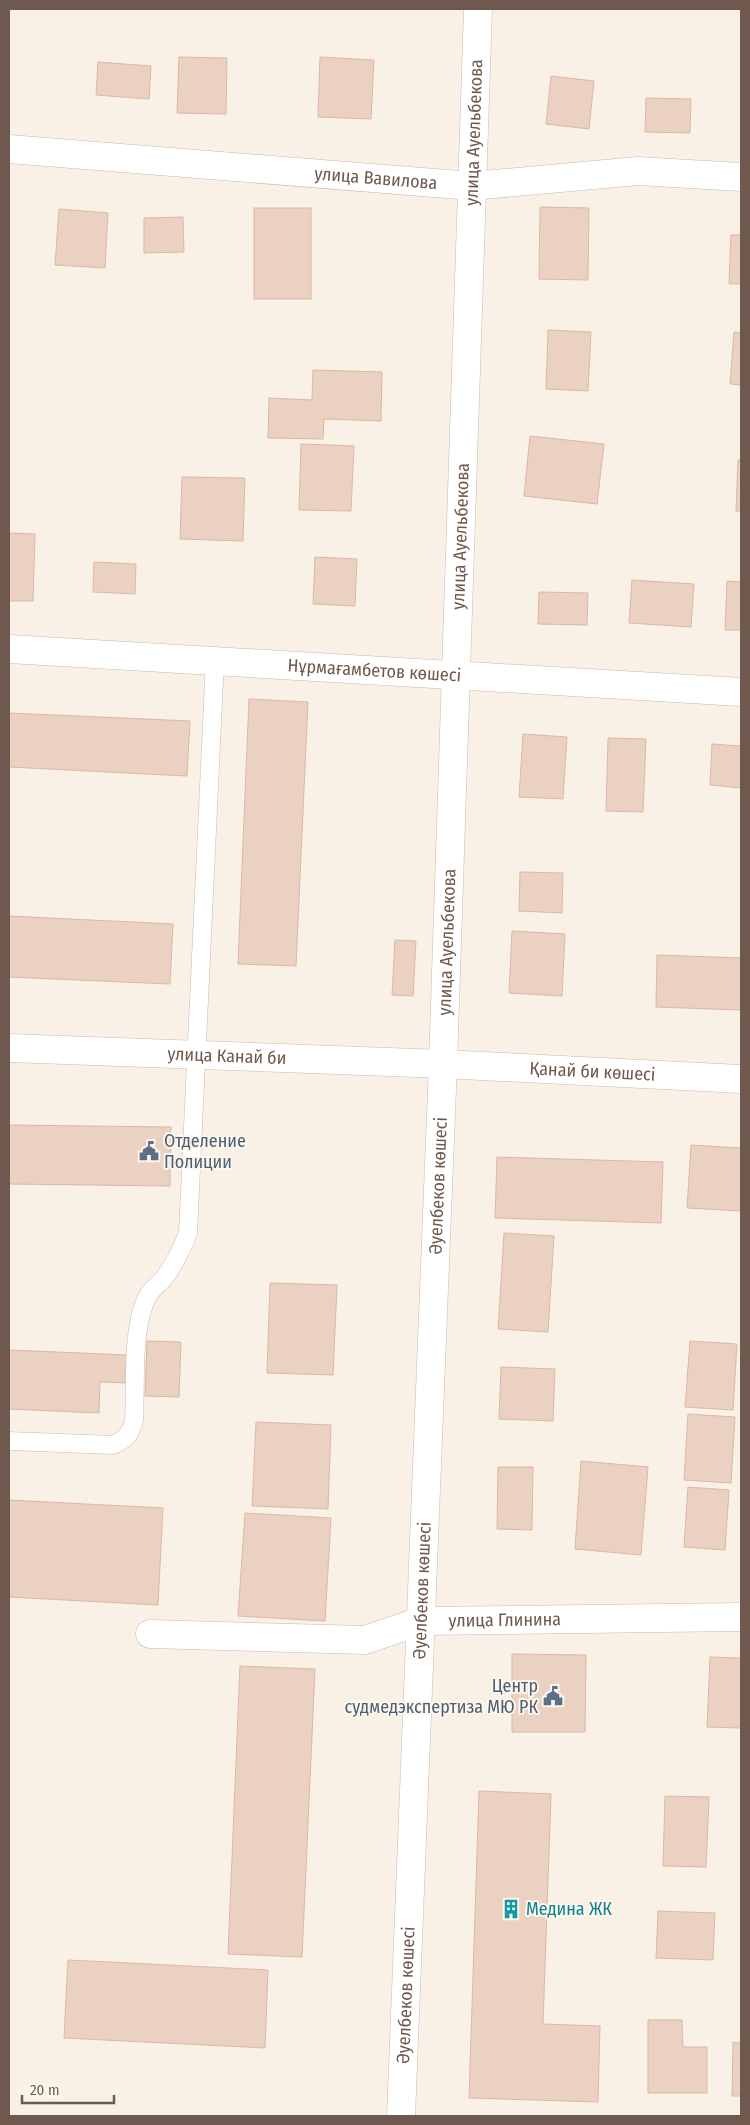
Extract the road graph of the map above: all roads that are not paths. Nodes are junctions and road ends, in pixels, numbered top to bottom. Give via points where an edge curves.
1 (478, 9) edge
2 (9, 149) edge
3 (741, 177) edge
4 (472, 186) junction
5 (9, 649) edge
6 (215, 660) junction
7 (456, 676) junction
8 (741, 692) edge
9 (9, 1048) edge
10 (198, 1055) junction
11 (443, 1064) junction
12 (741, 1079) edge
13 (9, 1441) edge
14 (741, 1618) edge
15 (421, 1621) junction
16 (150, 1634) dead end
17 (401, 2116) edge

1 - 4 street, улица Ауельбекова
2 - 4 street, улица Вавилова
3 - 4 street, улица Вавилова via 638,172
4 - 7 street, улица Ауельбекова
5 - 6 street, Нұрмағамбетов көшесі
6 - 7 street, Нұрмағамбетов көшесі
6 - 10 lane
7 - 8 street, Нұрмағамбетов көшесі
7 - 11 street, улица Ауельбекова
9 - 10 street, улица Канай би
10 - 11 street, улица Канай би
10 - 13 lane via 188,1233 182,1251 150,1293 141,1313 131,1432 123,1441 113,1445
11 - 12 street, Қанай би көшесі
11 - 15 street, Әуелбеков көшесі
14 - 15 street, улица Глинина
15 - 16 street, улица Глинина via 364,1640
15 - 17 street, Әуелбеков көшесі

